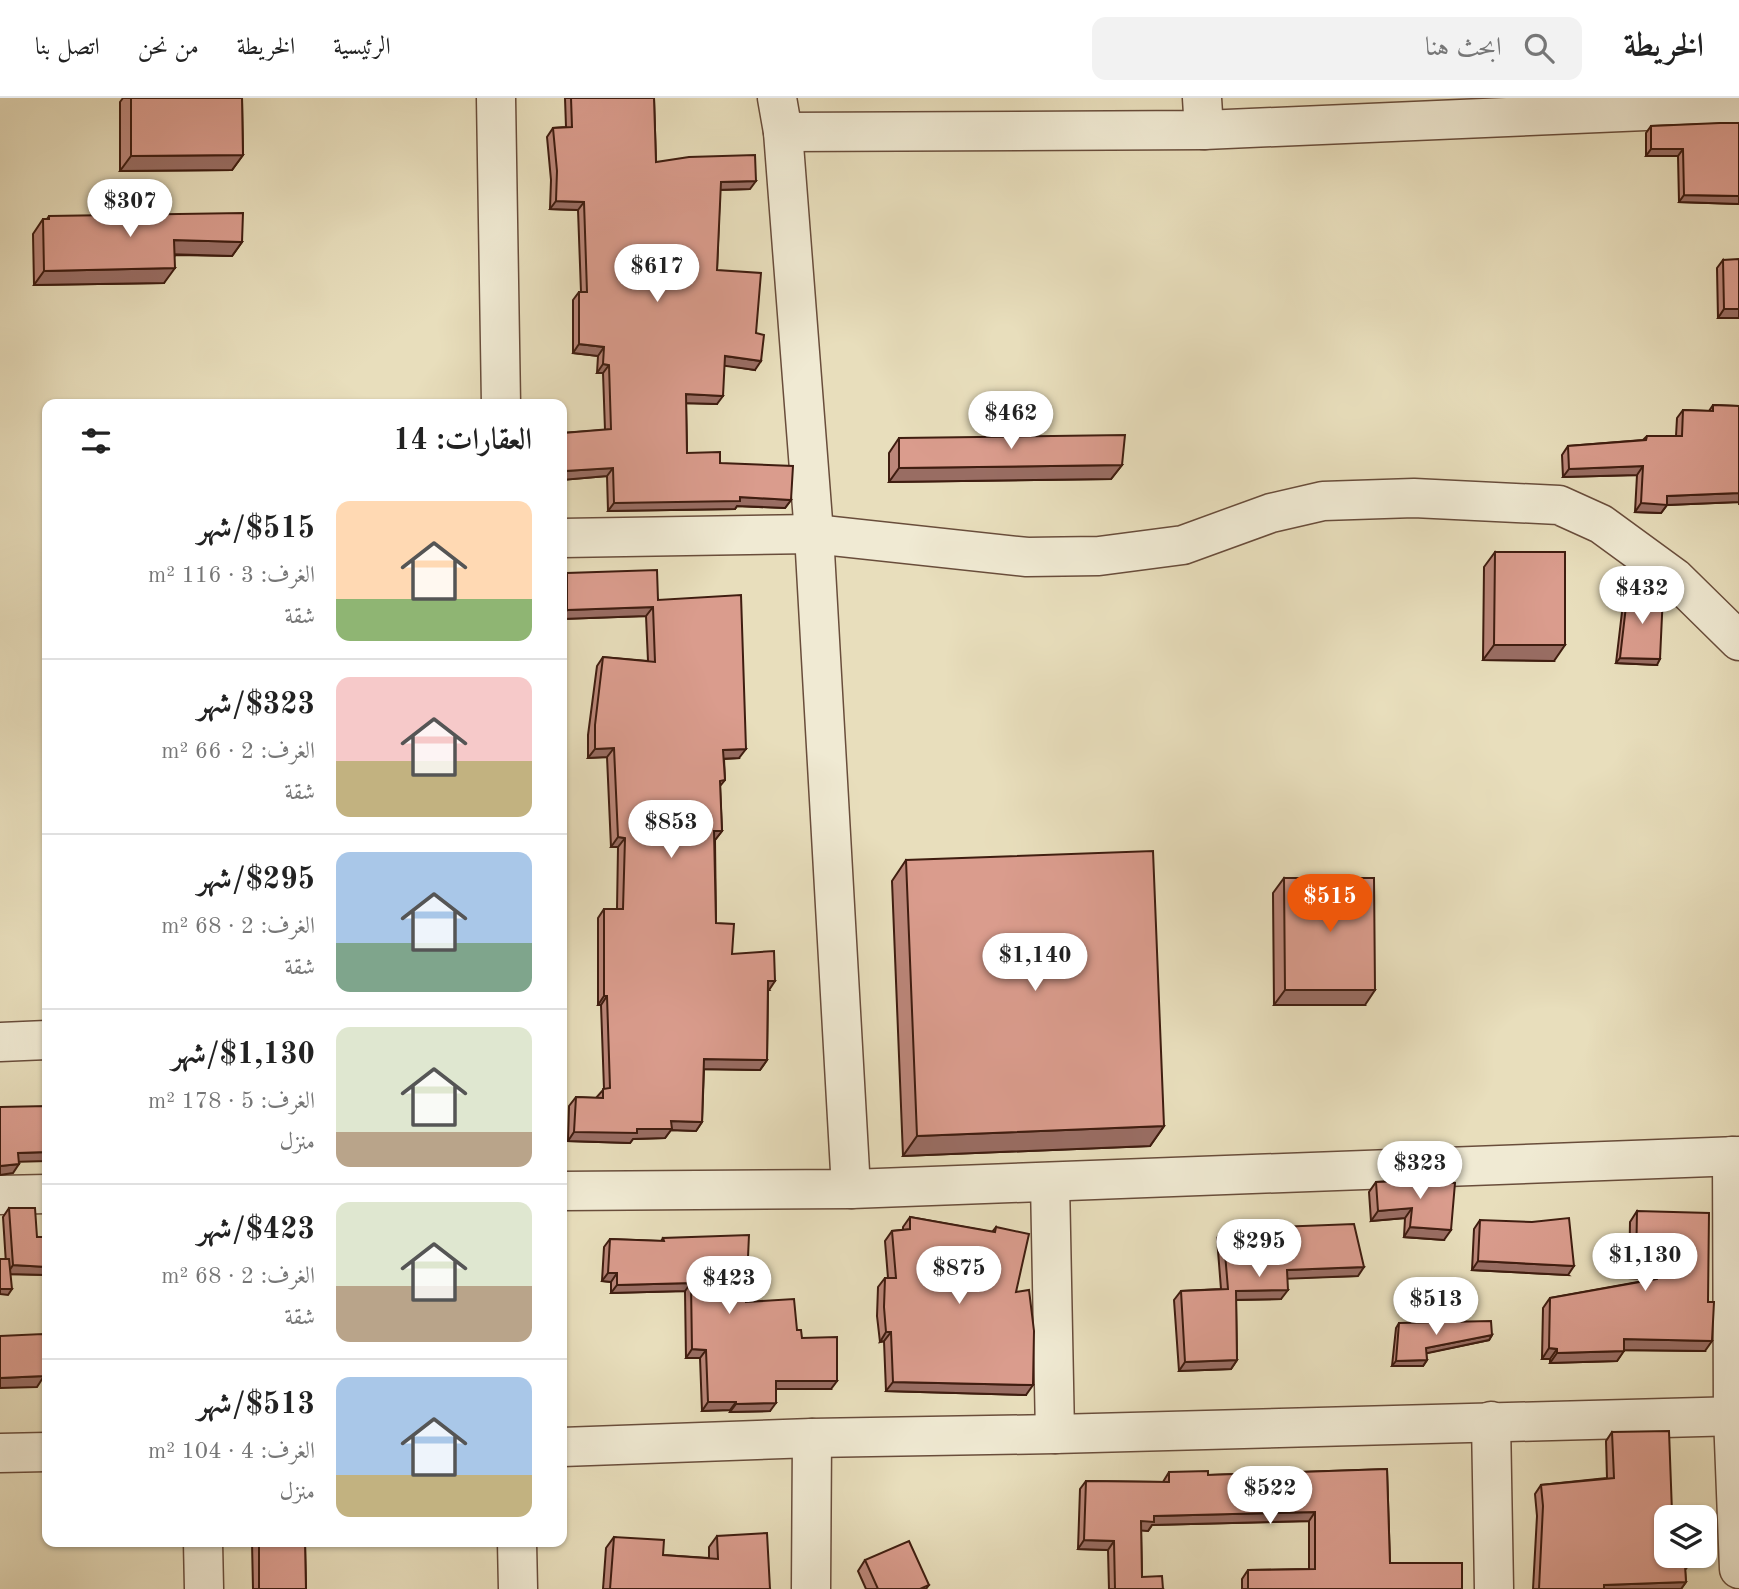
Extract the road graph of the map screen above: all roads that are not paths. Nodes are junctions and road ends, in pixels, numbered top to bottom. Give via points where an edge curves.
1 (496, 98) edge
2 (1739, 107) edge
3 (1203, 114) edge
4 (780, 115) edge
5 (500, 399) edge
6 (814, 534) junction
7 (567, 538) edge
8 (1739, 641) edge
9 (42, 1040) edge
10 (0, 1042) edge
11 (1736, 1156) edge
12 (1050, 1182) junction
13 (852, 1189) junction
14 (567, 1191) edge
15 (42, 1194) edge
16 (0, 1195) edge
17 (1736, 1416) edge
18 (1491, 1421) junction
19 (1055, 1434) junction
20 (812, 1438) junction
21 (567, 1447) edge
22 (42, 1452) edge
23 (0, 1453) edge
24 (203, 1547) edge
25 (517, 1547) edge
26 (1739, 1570) edge
27 (204, 1589) edge
28 (518, 1589) edge
29 (811, 1589) edge
30 (1494, 1589) edge

1 - 5 street
2 - 3 street
3 - 4 street
4 - 6 street
6 - 7 street
6 - 8 street via 1027,557 1099,556 1182,545 1271,513 1324,501 1414,498 1559,505 1601,524 1675,578
6 - 13 street
9 - 10 street
11 - 12 street
11 - 17 street
12 - 13 street
12 - 19 street
13 - 14 street
15 - 16 street
17 - 18 street
17 - 26 street
18 - 19 street
18 - 30 street
19 - 20 street
20 - 21 street
20 - 29 street
22 - 23 street
24 - 27 street
25 - 28 street

